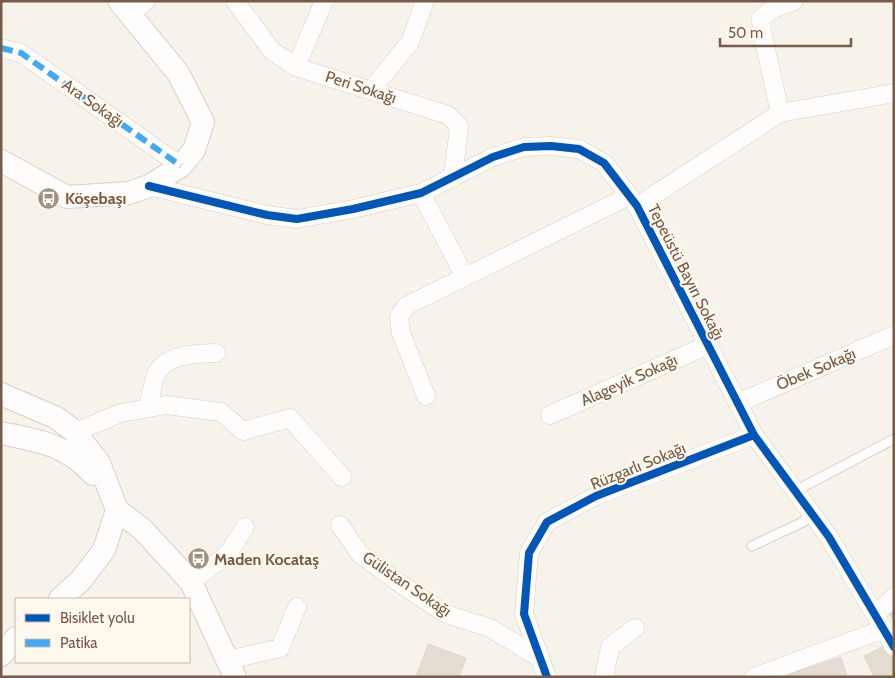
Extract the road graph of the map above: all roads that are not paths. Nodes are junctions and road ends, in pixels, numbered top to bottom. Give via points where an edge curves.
1 (235, 1) edge
2 (324, 1) edge
3 (425, 1) edge
4 (794, 1) edge
5 (132, 6) edge
6 (1, 48) edge
7 (296, 67) junction
8 (372, 90) junction
9 (894, 93) edge
10 (780, 113) junction
11 (1, 161) edge
12 (182, 166) junction
13 (453, 178) junction
14 (149, 186) junction
15 (421, 193) junction
16 (633, 201) junction
17 (465, 277) junction
18 (894, 336) edge
19 (708, 344) junction
20 (216, 353) dead end
21 (1, 394) edge
22 (426, 396) dead end
23 (738, 403) junction
24 (148, 408) junction
25 (550, 415) dead end
26 (75, 432) junction
27 (1, 433) edge
28 (754, 435) junction
29 (894, 439) edge
30 (342, 477) dead end
31 (108, 488) junction
32 (795, 491) junction
33 (117, 510) junction
34 (811, 513) junction
35 (340, 525) dead end
36 (245, 527) dead end
37 (752, 546) dead end
38 (191, 582) junction
39 (894, 597) edge
40 (61, 598) edge
41 (297, 607) dead end
42 (879, 622) junction
43 (635, 628) dead end
44 (15, 639) edge
45 (894, 647) edge
46 (1, 655) edge
47 (538, 657) junction
48 (231, 669) edge
49 (547, 677) edge
50 (604, 677) edge
51 (754, 677) edge

1 - 7 street, Peri Sokağı via 272,51
2 - 7 street
3 - 8 street via 410,42
4 - 10 street via 773,9 761,18
5 - 12 street via 178,73 203,122 194,150
6 - 12 street, Ara Sokağı via 20,52
7 - 8 street, Peri Sokağı
8 - 13 street, Peri Sokağı via 448,115 459,126
9 - 10 street
10 - 16 street
11 - 14 street via 67,197 129,193
12 - 14 street
13 - 15 street, Tepeüstü Bayırı Sokağı
13 - 16 street, Tepeüstü Bayırı Sokağı via 493,157 524,146 579,149 604,163
14 - 15 street, Tepeüstü Bayırı Sokağı via 297,219
15 - 17 street
16 - 17 street
16 - 19 street, Tepeüstü Bayırı Sokağı
17 - 22 street via 406,306 399,317 401,333
18 - 23 street, Öbek Sokağı
19 - 23 street, Tepeüstü Bayırı Sokağı
19 - 25 street, Alageyik Sokağı
20 - 24 street via 170,360 158,370
21 - 26 street via 57,418
23 - 28 street, Tepeüstü Bayırı Sokağı
24 - 26 street via 121,413
24 - 30 street via 166,405 222,412 243,431 290,418
26 - 31 street via 99,463
27 - 31 street via 53,445 79,458
28 - 32 street, Tepeüstü Bayırı Sokağı
28 - 47 street, Rüzgarlı Sokağı via 596,496 547,522 529,553 524,614
29 - 32 lane
31 - 33 street
32 - 34 street, Tepeüstü Bayırı Sokağı
33 - 38 street via 142,529
33 - 40 street via 104,550 81,580
34 - 37 lane via 803,522
34 - 42 street, Tepeüstü Bayırı Sokağı via 829,537
35 - 47 street, Gülistan Sokağı via 360,554 405,587 446,614 490,628
36 - 38 street via 228,554
38 - 48 street
39 - 42 street
41 - 48 street via 280,648
42 - 45 street, Tepeüstü Bayırı Sokağı
42 - 51 street
43 - 50 street via 610,647
44 - 46 street
47 - 49 street, Rüzgarlı Sokağı

